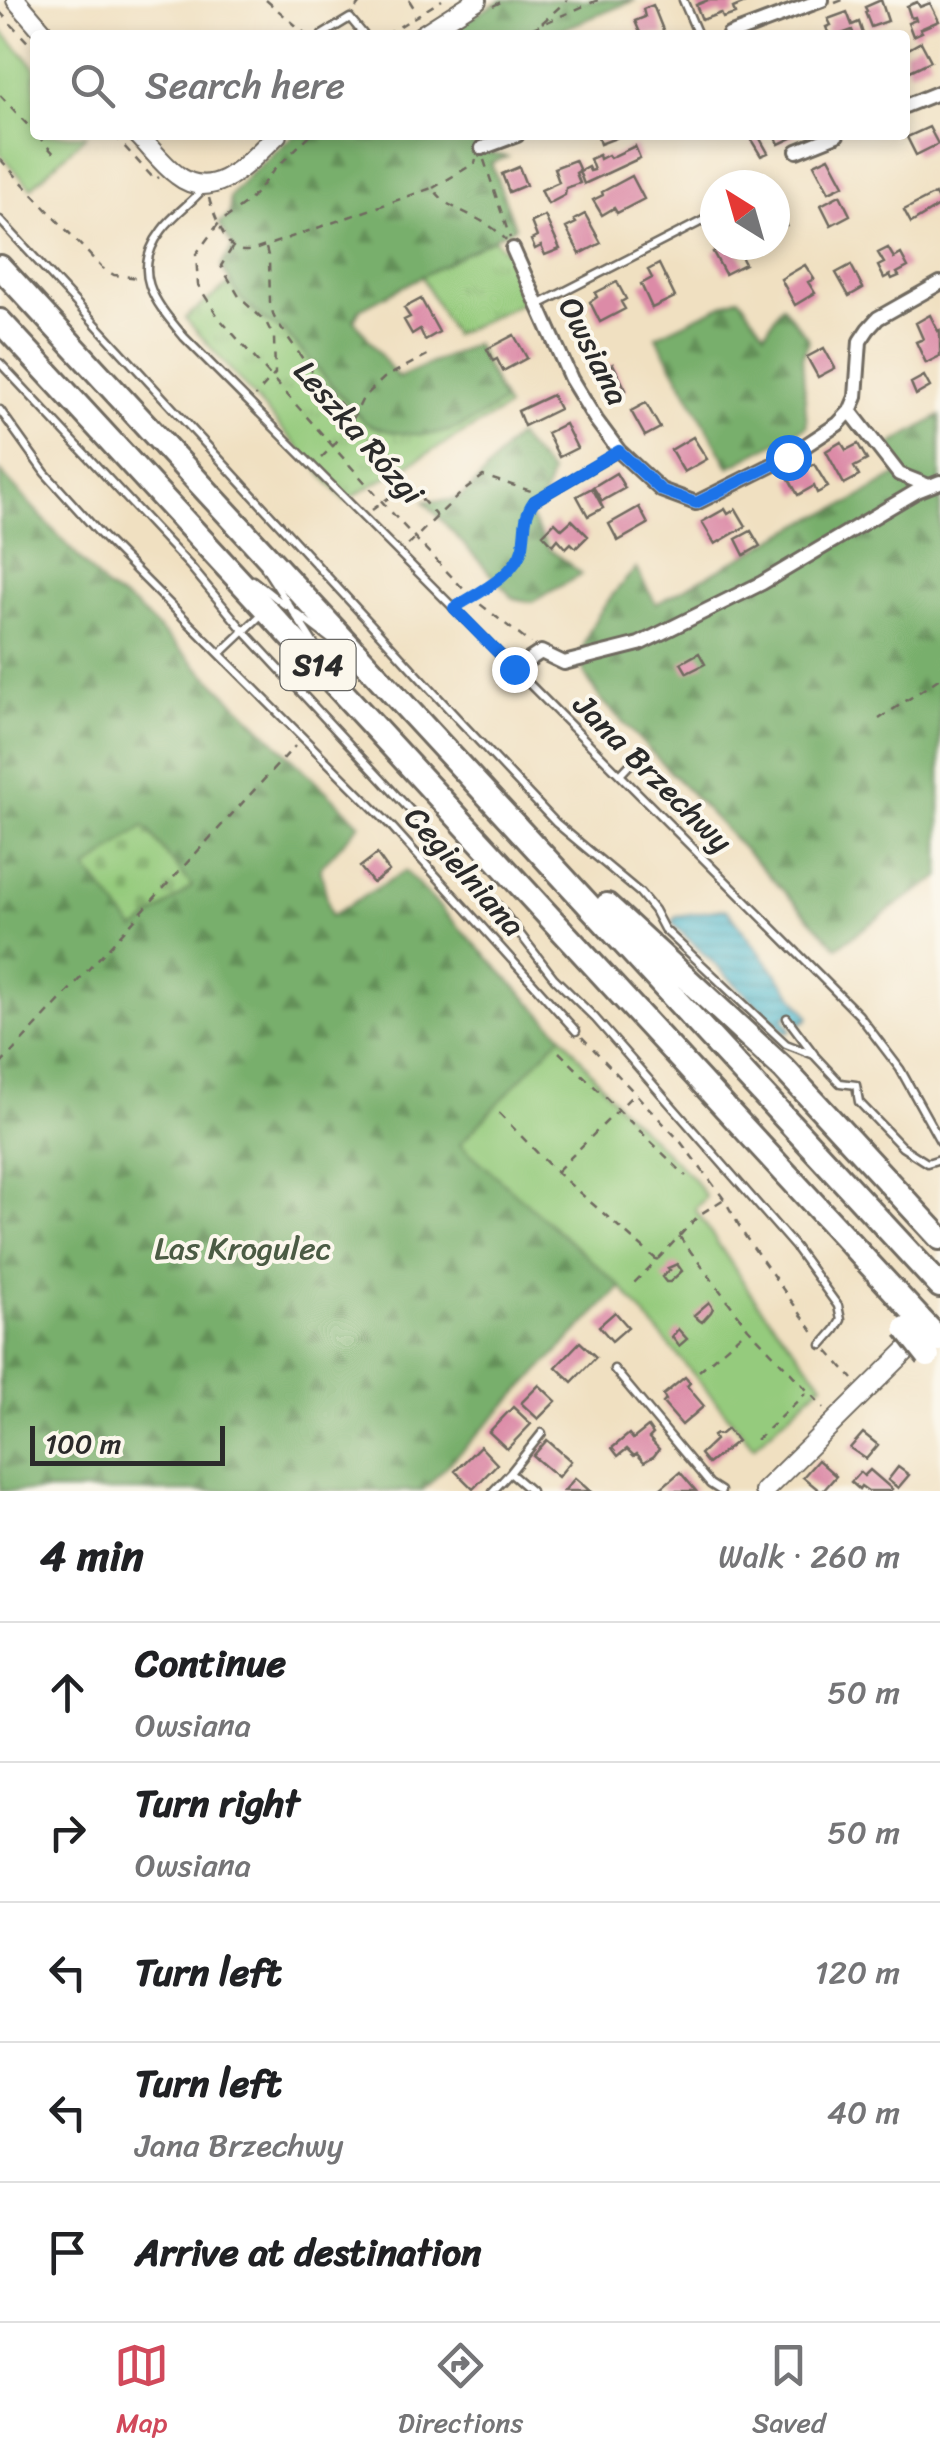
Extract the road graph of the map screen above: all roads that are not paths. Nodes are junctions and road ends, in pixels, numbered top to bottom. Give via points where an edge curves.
1 (16, 0) edge
2 (477, 0) edge
3 (683, 0) edge
4 (822, 0) edge
5 (42, 30) edge
6 (330, 30) edge
7 (360, 30) edge
8 (430, 30) edge
9 (696, 30) edge
10 (742, 30) edge
11 (940, 92) edge
12 (910, 104) edge
13 (143, 140) edge
14 (271, 140) edge
15 (504, 140) edge
16 (826, 140) edge
17 (482, 148) road end
18 (798, 152) dead end
19 (206, 185) junction
20 (0, 220) edge
21 (700, 222) edge
22 (514, 249) road end
23 (0, 267) edge
24 (940, 283) edge
25 (540, 304) junction
26 (0, 321) edge
27 (0, 363) edge
28 (0, 410) edge
29 (850, 411) junction
30 (619, 451) junction
31 (934, 484) edge
32 (534, 501) road end
33 (231, 517) junction
34 (204, 542) junction
35 (266, 610) junction
36 (291, 610) junction
37 (244, 631) junction
38 (220, 654) junction
39 (514, 669) junction
40 (378, 676) junction
41 (352, 702) junction
42 (635, 759) dead end
43 (620, 776) junction
44 (513, 822) junction
45 (787, 1018) dead end
46 (576, 1030) road end
47 (814, 1055) junction
48 (940, 1141) edge
49 (940, 1158) edge
50 (940, 1238) edge
51 (940, 1286) edge
52 (922, 1324) edge
53 (822, 1345) road end
54 (936, 1355) edge
55 (614, 1369) dead end
56 (542, 1433) dead end
57 (510, 1474) junction
58 (493, 1491) edge
59 (530, 1491) edge
60 (721, 1491) edge
61 (764, 1491) edge

1 - 5 street
2 - 8 street
3 - 9 lane
4 - 10 street
6 - 7 lane via 350,18
11 - 12 street
13 - 19 street via 182,179
14 - 19 street via 232,175
15 - 17 street
16 - 18 street
19 - 39 lane, Jana Brzechwy via 148,252 156,304
20 - 47 lane via 556,823 640,893 664,929 786,1044
21 - 25 lane
22 - 25 street, Owsiana
23 - 33 highway, S14
24 - 29 street via 878,318 860,340
25 - 30 street, Owsiana via 572,378
26 - 34 highway, S14
27 - 37 lane
28 - 38 lane, Cegielniana via 101,536
29 - 30 street, Owsiana via 788,457 696,503 661,490
29 - 31 street via 900,474
30 - 32 lane
31 - 39 street via 762,583 639,644 564,663 542,652
33 - 36 lane
33 - 40 highway, S14
34 - 35 highway, S14
34 - 36 lane
35 - 37 lane
35 - 41 highway, S14
36 - 40 lane
36 - 41 lane
37 - 38 lane
37 - 53 lane via 497,904 554,978 795,1247 838,1306 841,1320
38 - 46 lane, Cegielniana via 393,828
39 - 43 lane, Jana Brzechwy
40 - 44 highway, S14
41 - 52 highway, S14
42 - 43 lane
43 - 48 lane, Jana Brzechwy via 859,1015 900,1069
44 - 50 highway via 784,1069
44 - 51 highway, S14
45 - 47 lane
47 - 49 lane via 840,1083 856,1086 860,1102 902,1146 927,1163
52 - 54 highway, S14, bridge
52 - 61 street via 911,1346
55 - 60 lane
56 - 57 lane
57 - 58 lane
57 - 59 lane

